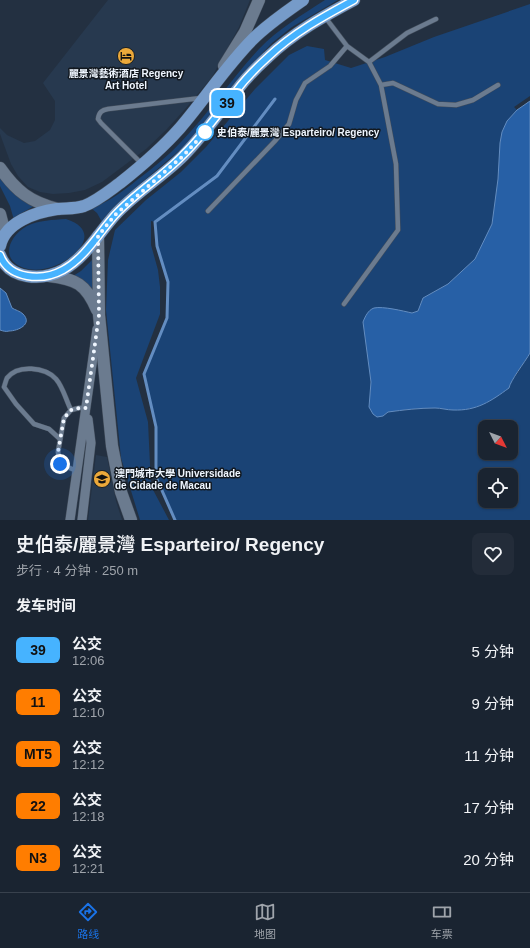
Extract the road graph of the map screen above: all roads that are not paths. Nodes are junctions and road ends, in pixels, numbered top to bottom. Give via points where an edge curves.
1 (260, 0) edge
2 (303, 0) edge
3 (354, 0) edge
4 (324, 16) junction
5 (436, 19) dead end
6 (347, 46) junction
7 (368, 62) junction
8 (381, 85) junction
9 (498, 85) dead end
10 (205, 97) junction
11 (142, 164) junction
12 (0, 168) edge
13 (58, 209) junction
14 (208, 210) dead end
15 (0, 214) edge
16 (98, 236) junction
17 (2, 239) edge
18 (2, 261) edge
19 (49, 276) junction
20 (344, 304) dead end
21 (99, 315) junction
22 (86, 408) junction
23 (71, 410) junction
24 (60, 439) junction
25 (77, 471) junction
26 (70, 520) edge
27 (82, 520) edge
28 (131, 520) edge

1 - 10 street via 245,32
2 - 10 main road via 254,38
3 - 4 main road
4 - 6 lane
4 - 16 main road via 270,55 237,90 204,134 183,156 115,215
5 - 7 lane via 408,33
6 - 7 lane
6 - 14 lane via 330,66 305,83 296,100 289,124
7 - 8 lane
8 - 9 lane via 393,83 438,104 456,105 473,100
8 - 20 lane via 396,164 398,230
10 - 11 main road via 179,129
10 - 11 lane via 108,109 100,113 98,119
11 - 13 main road via 119,184 85,206 70,210
12 - 13 street via 17,189 29,198 41,205
13 - 17 main road via 41,212 15,224
15 - 17 street
16 - 19 main road via 75,261
16 - 21 street
18 - 19 main road via 24,275
19 - 21 street via 78,284 89,293
21 - 22 street
21 - 28 street via 112,446 121,492
22 - 23 lane
22 - 25 street
22 - 27 street via 91,443
23 - 24 lane via 64,418
23 - 24 lane via 56,379 47,372 19,369 7,377 4,386 16,404 34,424 49,429
24 - 25 lane via 60,464
25 - 26 street

